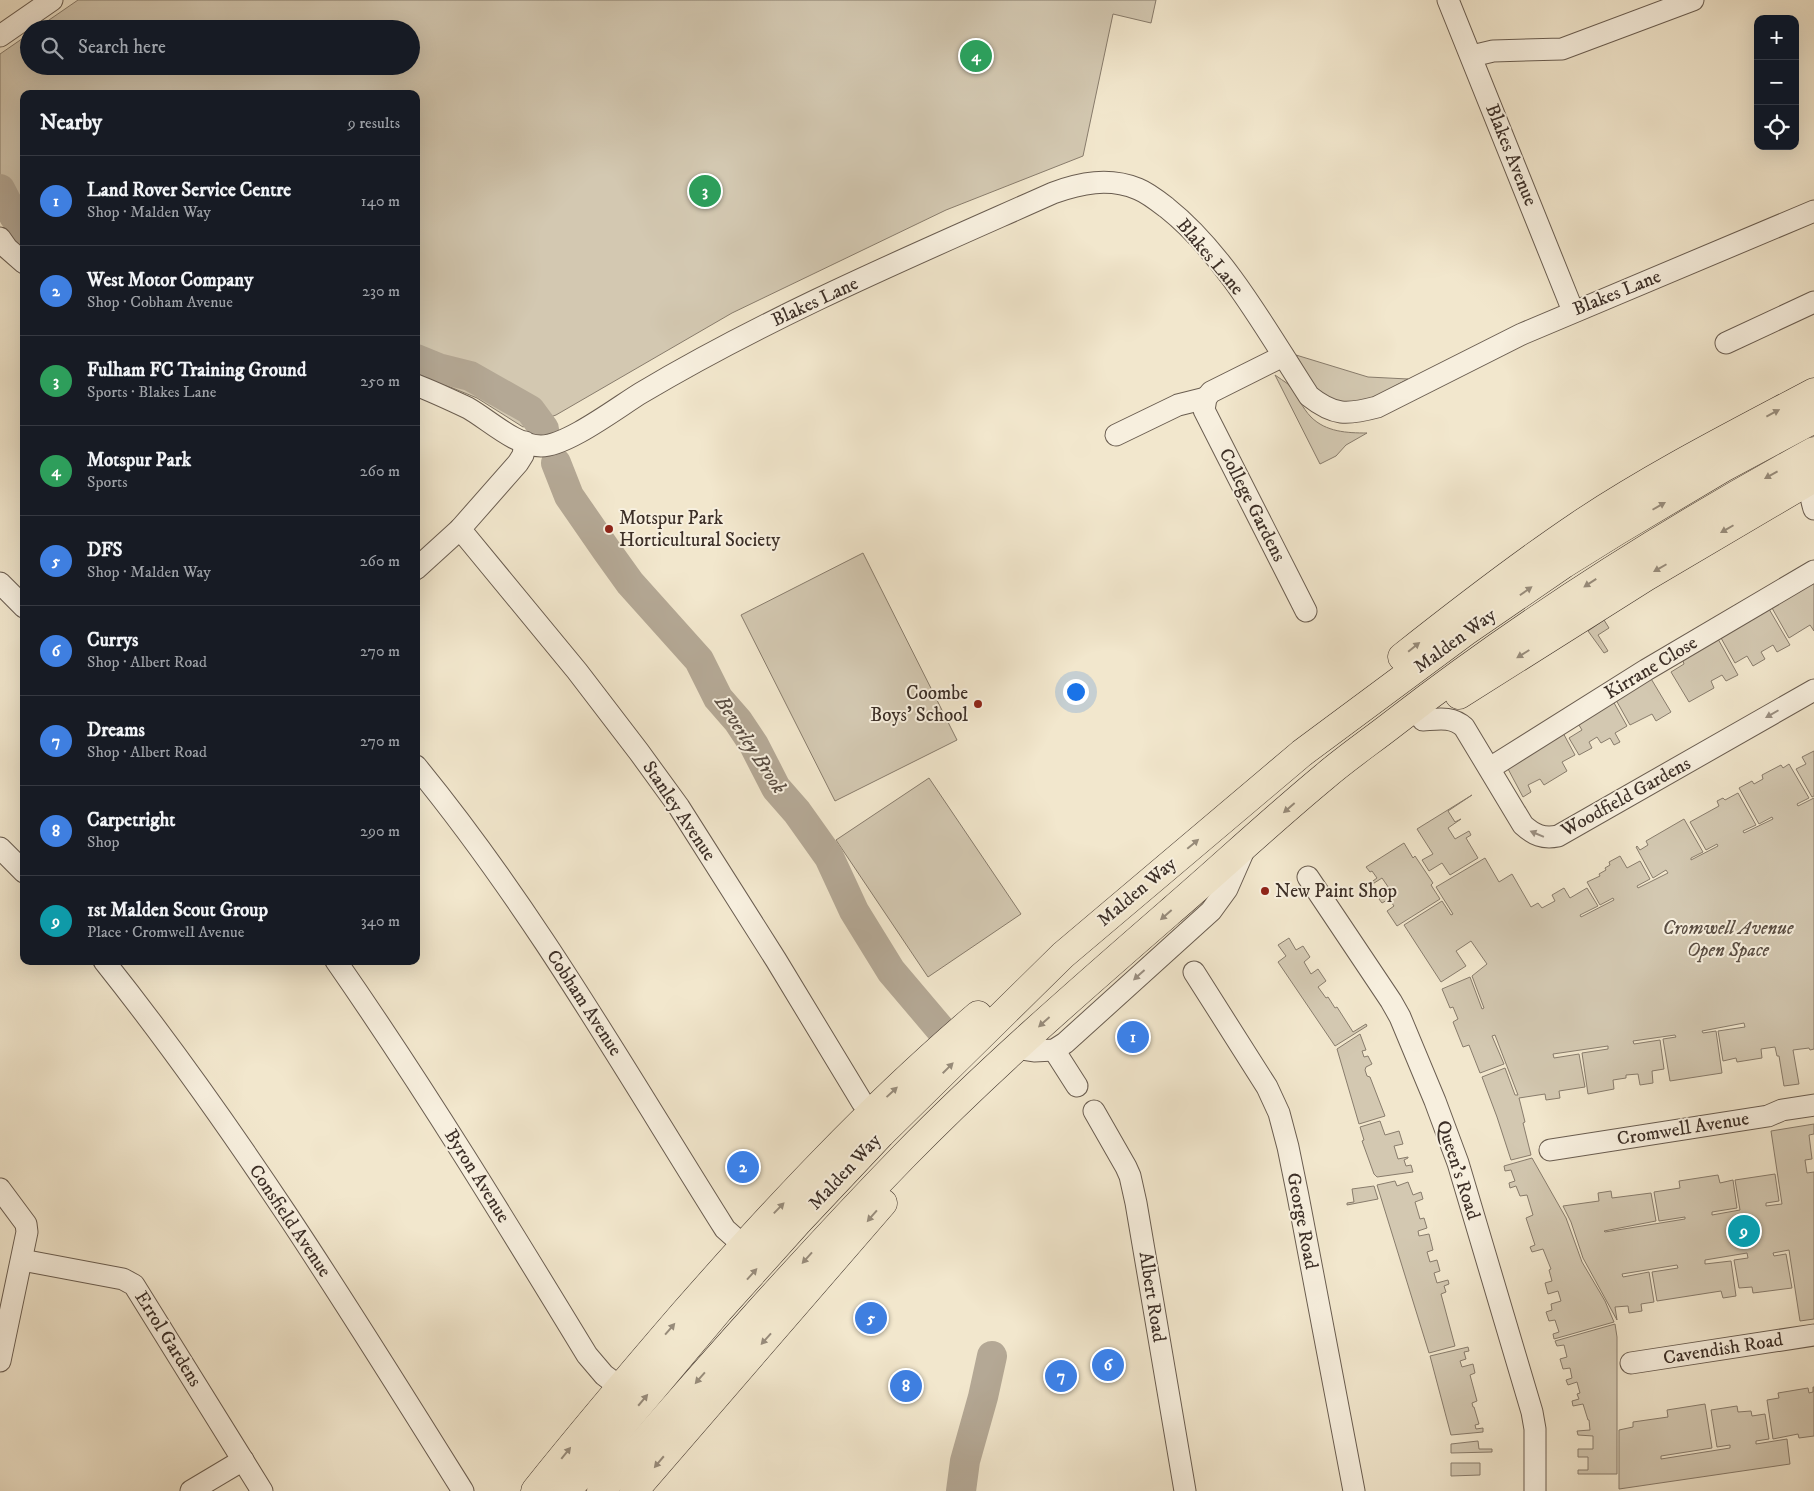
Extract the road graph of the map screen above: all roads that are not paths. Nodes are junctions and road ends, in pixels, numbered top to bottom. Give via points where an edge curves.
1 (52, 0) edge
2 (1448, 0) edge
3 (1693, 0) edge
4 (23, 20) edge
5 (20, 22) edge
6 (0, 36) edge
7 (1472, 56) junction
8 (1814, 211) edge
9 (0, 238) edge
10 (20, 259) edge
11 (1814, 302) edge
12 (1573, 311) junction
13 (1726, 343) dead end
14 (1283, 356) junction
15 (420, 387) edge
16 (1814, 392) edge
17 (1206, 398) junction
18 (1814, 419) edge
19 (1116, 435) dead end
20 (525, 442) junction
21 (1814, 451) edge
22 (1814, 478) edge
23 (1814, 482) edge
24 (1814, 509) edge
25 (460, 529) junction
26 (420, 565) edge
27 (1814, 571) edge
28 (0, 583) edge
29 (20, 603) edge
30 (1306, 611) dead end
31 (1814, 690) edge
32 (1423, 720) junction
33 (1302, 753) junction
34 (1490, 768) junction
35 (420, 771) edge
36 (1326, 776) junction
37 (1246, 846) junction
38 (0, 848) edge
39 (20, 868) edge
40 (1308, 877) dead end
41 (1063, 955) junction
42 (107, 965) edge
43 (339, 965) edge
44 (1194, 972) dead end
45 (1054, 1050) junction
46 (1008, 1054) junction
47 (1077, 1086) dead end
48 (1814, 1104) edge
49 (1094, 1111) dead end
50 (870, 1112) junction
51 (1550, 1150) dead end
52 (0, 1189) edge
53 (743, 1245) junction
54 (22, 1260) junction
55 (1814, 1335) edge
56 (0, 1361) edge
57 (1631, 1363) dead end
58 (620, 1387) junction
59 (242, 1460) junction
60 (191, 1491) edge
61 (262, 1491) edge
62 (464, 1491) edge
63 (535, 1491) edge
64 (567, 1491) edge
65 (601, 1491) edge
66 (634, 1491) edge
67 (1185, 1491) edge
68 (1354, 1491) edge
69 (1535, 1491) edge

1 - 4 street
2 - 7 street, Blakes Avenue
3 - 7 street via 1562,49 1493,51
5 - 6 street
7 - 12 street, Blakes Avenue
8 - 12 street, Blakes Lane
9 - 10 street
11 - 13 street
12 - 14 street, Blakes Lane via 1377,407 1358,413 1337,412 1321,406 1309,396
14 - 17 street via 1220,387
14 - 20 street, Blakes Lane via 1227,272 1176,215 1138,189 1094,182 1052,193 770,323 659,382 577,433 547,445
15 - 20 street via 468,409
33 -> 16 highway via 1342,709 1399,659 1520,566 1612,504
17 - 19 street via 1178,405
17 - 30 street, College Gardens via 1204,410 1207,419
33 -> 18 highway, Malden Way via 1564,564 1723,468
20 - 25 street via 518,463
21 -> 36 highway, Malden Way via 1630,557 1576,592 1428,696
22 -> 32 highway via 1646,577
23 - 24 street via 1811,488
25 - 26 street
25 - 50 street, Stanley Avenue via 577,671 673,799
27 - 34 street, Kirrane Close via 1646,670
28 - 29 street
31 -> 34 street, Woodfield Gardens via 1558,836 1542,837 1523,825
32 - 34 street, Woodfield Gardens via 1442,718 1458,721
32 - 36 highway
41 -> 33 highway, Malden Way
35 - 53 street, Cobham Avenue via 523,910 644,1096 725,1229
36 -> 37 highway, Malden Way
37 -> 45 street, Malden Way via 1227,888 1211,911
37 -> 46 highway, Malden Way
38 - 39 street
40 - 69 street, Queen's Road via 1396,1009 1449,1138 1532,1412
50 -> 41 highway via 1007,990
64 -> 41 highway, Malden Way via 719,1310 881,1134
42 - 62 street, Consfield Avenue via 214,1106
43 - 58 street, Byron Avenue via 488,1192 587,1355 604,1376
44 - 68 street, George Road via 1265,1082 1279,1112
45 - 46 street
45 - 47 street
46 -> 65 highway, Malden Way via 823,1240
46 -> 66 highway via 970,1105
48 - 51 street, Cromwell Avenue via 1768,1116
49 - 67 street, Albert Road via 1130,1176
53 -> 50 highway
52 - 54 street via 26,1224
58 -> 53 highway
54 - 56 street
54 - 59 street, Errol Gardens via 123,1279 134,1285
55 - 57 street, Cavendish Road
63 -> 58 highway
59 - 60 street
59 - 61 street, Errol Gardens

